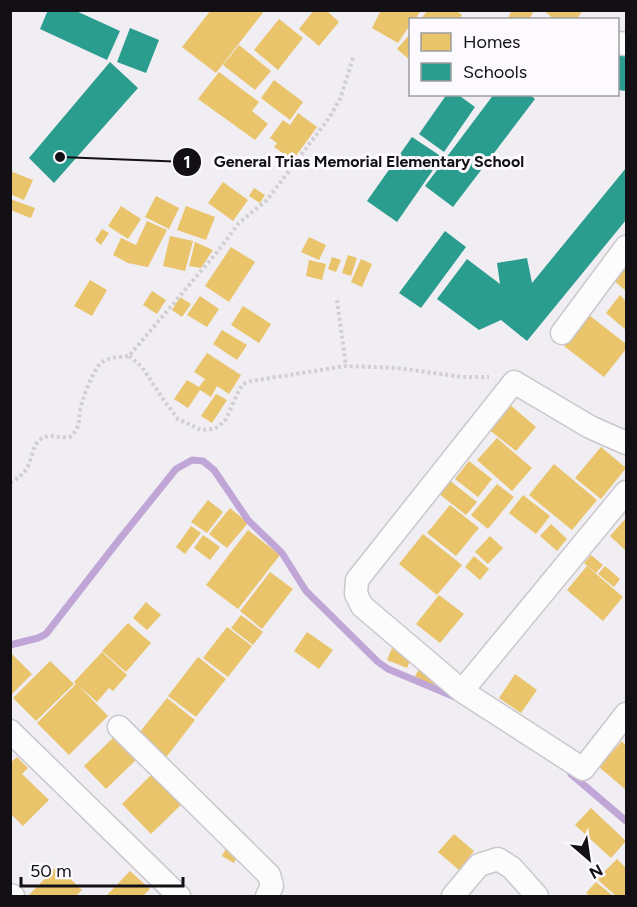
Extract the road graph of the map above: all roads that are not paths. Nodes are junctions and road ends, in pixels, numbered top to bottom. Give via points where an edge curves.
1 (627, 247) edge
2 (562, 333) dead end
3 (627, 443) edge
4 (627, 492) edge
5 (462, 691) junction
6 (627, 714) edge
7 (119, 728) dead end
8 (10, 730) edge
9 (179, 897) edge
10 (267, 897) edge
11 (453, 897) edge
12 (537, 897) edge

1 - 2 street
3 - 5 street via 590,427 514,382 357,579 356,594 362,606
4 - 5 street
5 - 6 street via 583,769
7 - 10 street via 269,875 272,886
8 - 9 street
11 - 12 street via 479,865 498,859 512,868

